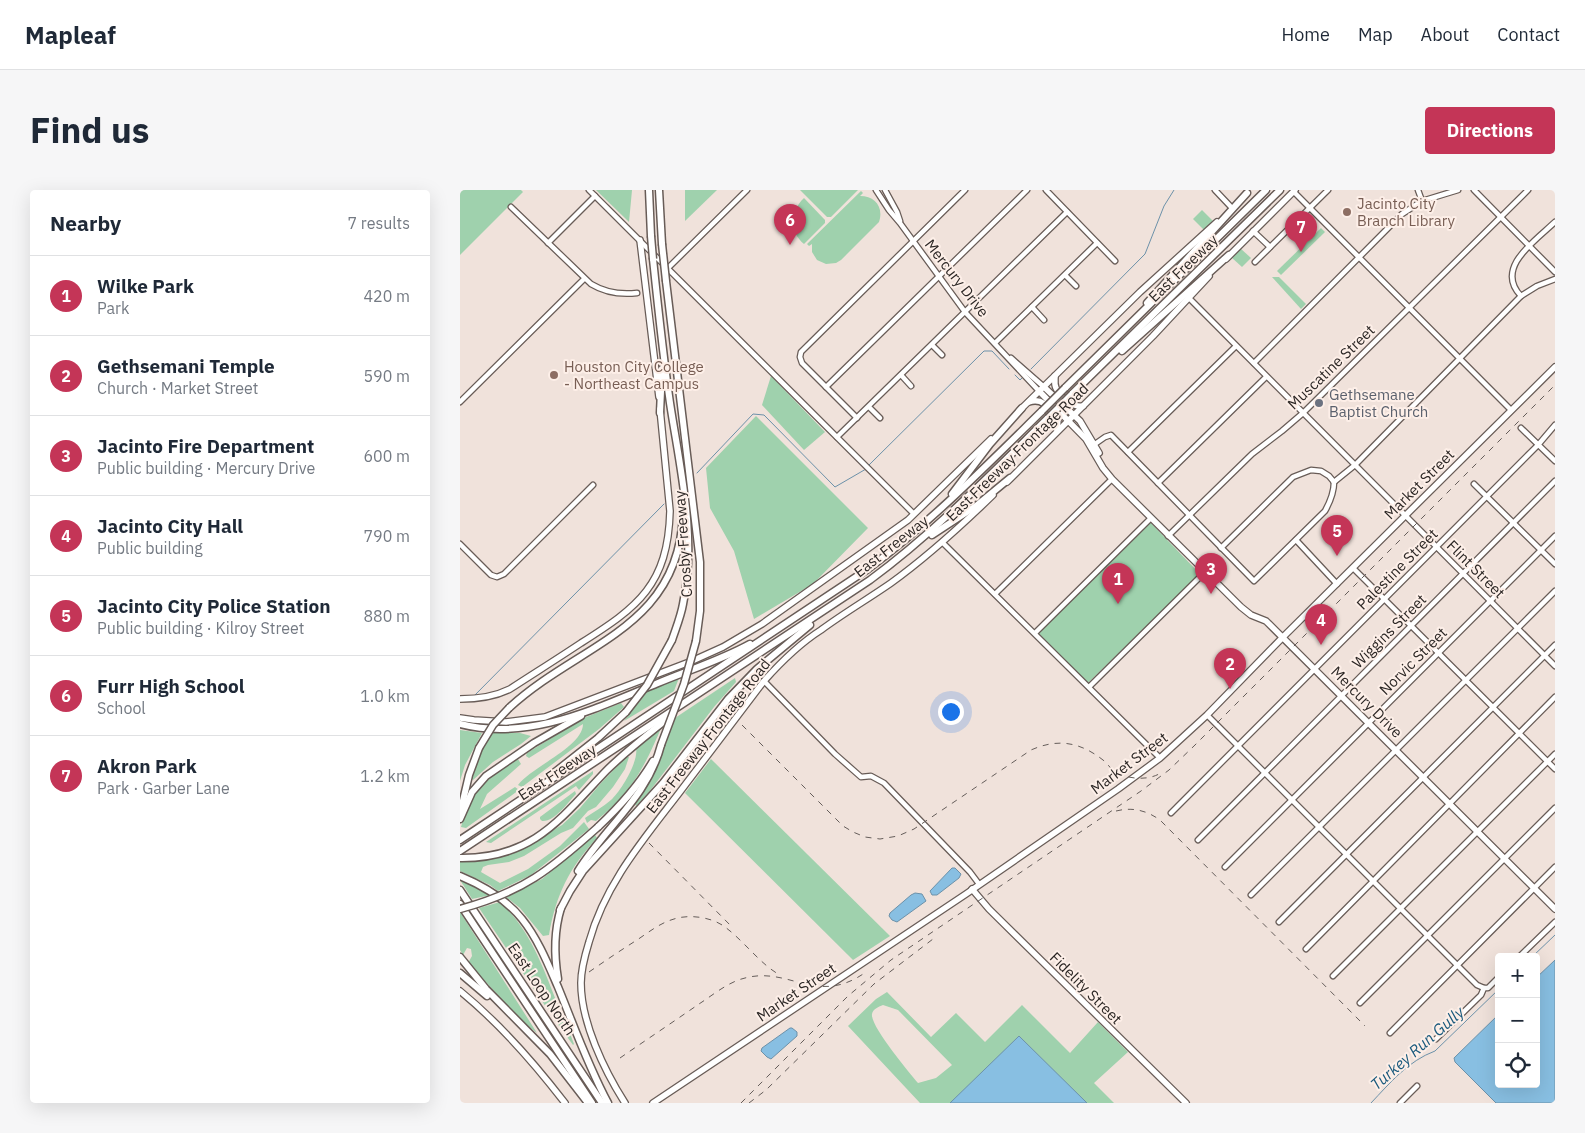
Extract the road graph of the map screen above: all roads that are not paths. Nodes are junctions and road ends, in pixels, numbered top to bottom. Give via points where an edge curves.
1 (589, 190) edge
2 (649, 190) edge
3 (659, 190) edge
4 (748, 190) edge
5 (877, 190) edge
6 (885, 190) edge
7 (965, 190) edge
8 (1027, 190) edge
9 (1046, 190) edge
10 (1215, 190) edge
11 (1266, 190) edge
12 (1280, 190) edge
13 (1328, 190) edge
14 (1418, 190) edge
15 (1458, 190) edge
16 (1474, 190) edge
17 (1528, 190) edge
18 (1248, 191) edge
19 (1294, 191) edge
20 (595, 196) junction
21 (1422, 201) junction
22 (511, 207) dead end
23 (1232, 208) junction
24 (1310, 208) junction
25 (1067, 212) junction
26 (1500, 217) junction
27 (1555, 222) edge
28 (900, 223) junction
29 (1253, 231) junction
30 (640, 240) junction
31 (913, 242) junction
32 (548, 243) junction
33 (1097, 243) junction
34 (1530, 246) junction
35 (1270, 247) junction
36 (1230, 255) junction
37 (1358, 258) junction
38 (1115, 261) dead end
39 (1255, 262) dead end
40 (668, 268) junction
41 (1555, 272) edge
42 (1065, 275) junction
43 (939, 277) junction
44 (584, 279) junction
45 (1555, 279) edge
46 (1076, 286) dead end
47 (637, 293) dead end
48 (1521, 296) junction
49 (1189, 298) junction
50 (1032, 307) junction
51 (1409, 308) junction
52 (965, 312) junction
53 (1044, 320) dead end
54 (996, 344) junction
55 (932, 345) junction
56 (1236, 346) junction
57 (1104, 351) junction
58 (663, 352) junction
59 (942, 355) dead end
60 (1460, 358) junction
61 (1254, 363) junction
62 (1555, 367) edge
63 (901, 375) junction
64 (1055, 376) junction
65 (1266, 377) junction
66 (1082, 384) junction
67 (911, 386) dead end
68 (826, 387) junction
69 (1042, 389) junction
70 (460, 402) edge
71 (1029, 402) junction
72 (1082, 406) junction
73 (869, 407) junction
74 (1022, 408) junction
75 (1511, 410) junction
76 (660, 413) junction
77 (1303, 413) junction
78 (1074, 414) junction
79 (857, 418) junction
80 (880, 418) dead end
81 (1068, 420) junction
82 (1555, 426) edge
83 (1521, 428) dead end
84 (1057, 432) junction
85 (837, 437) junction
86 (1095, 444) junction
87 (1538, 445) junction
88 (1128, 452) junction
89 (1555, 462) edge
90 (1355, 464) junction
91 (1010, 478) junction
92 (1112, 479) junction
93 (1555, 481) edge
94 (1334, 482) junction
95 (1158, 483) junction
96 (1474, 484) dead end
97 (593, 485) dead end
98 (682, 485) junction
99 (1487, 497) junction
100 (914, 514) junction
101 (1405, 515) junction
102 (1189, 516) junction
103 (1151, 518) junction
104 (926, 522) junction
105 (1514, 524) junction
106 (1168, 536) junction
107 (1555, 536) edge
108 (1296, 540) junction
109 (942, 542) junction
110 (460, 544) edge
111 (1436, 547) junction
112 (1221, 548) junction
113 (1541, 550) junction
114 (903, 556) junction
115 (1555, 564) edge
116 (1353, 568) junction
117 (1204, 572) junction
118 (1464, 574) junction
119 (1338, 584) junction
120 (1555, 591) edge
121 (995, 594) junction
122 (1385, 599) junction
123 (1490, 601) junction
124 (835, 604) junction
125 (791, 621) junction
126 (1412, 626) junction
127 (1517, 628) junction
128 (1035, 633) junction
129 (1283, 637) junction
130 (1555, 644) edge
131 (1438, 653) junction
132 (1544, 655) junction
133 (1555, 666) edge
134 (1315, 669) junction
135 (1466, 680) junction
136 (764, 681) junction
137 (1088, 687) junction
138 (700, 693) junction
139 (1342, 695) junction
140 (1555, 697) edge
141 (460, 699) edge
142 (600, 706) junction
143 (1493, 707) junction
144 (1207, 715) junction
145 (460, 718) edge
146 (1369, 722) junction
147 (460, 724) edge
148 (1519, 733) junction
149 (1238, 746) junction
150 (1396, 750) junction
151 (1555, 754) edge
152 (1160, 758) junction
153 (656, 760) junction
154 (1548, 762) junction
155 (1555, 769) edge
156 (1265, 773) junction
157 (1423, 777) junction
158 (1292, 800) junction
159 (516, 803) junction
160 (1450, 804) junction
161 (1555, 808) edge
162 (460, 812) edge
163 (1171, 813) dead end
164 (460, 819) edge
165 (1319, 827) junction
166 (1478, 831) junction
167 (460, 840) edge
168 (1198, 840) dead end
169 (460, 851) edge
170 (1346, 854) junction
171 (460, 858) edge
172 (1505, 859) junction
173 (1225, 867) dead end
174 (1555, 867) edge
175 (460, 876) edge
176 (1373, 881) junction
177 (979, 884) junction
178 (1534, 888) junction
179 (972, 889) junction
180 (460, 890) edge
181 (1252, 895) dead end
182 (460, 904) edge
183 (1401, 908) junction
184 (460, 909) edge
185 (1555, 909) edge
186 (560, 910) junction
187 (1279, 922) dead end
188 (1555, 922) edge
189 (1428, 935) junction
190 (590, 936) joint
191 (1306, 949) dead end
192 (1523, 953) edge
193 (460, 957) edge
194 (1458, 965) junction
195 (460, 972) edge
196 (1333, 976) dead end
197 (1495, 981) edge
198 (1484, 988) junction
199 (559, 990) junction
200 (460, 991) edge
201 (1360, 1003) dead end
202 (521, 1026) junction
203 (1390, 1032) dead end
204 (1436, 1039) dead end
205 (1417, 1086) dead end
206 (565, 1103) edge
207 (590, 1103) edge
208 (602, 1103) edge
209 (608, 1103) edge
210 (625, 1103) edge
211 (654, 1103) edge
212 (1186, 1103) edge
213 (1400, 1103) edge

1 - 20 street
2 - 58 highway, Crosby Freeway, bridge
3 - 153 highway, Crosby Freeway, bridge via 666,281 700,562 700,611 696,641 684,684
4 - 40 street
5 - 28 street, Mercury Drive
6 - 28 street, Mercury Drive
7 - 31 street
8 - 43 street
9 - 25 street
10 - 23 street
11 - 57 highway, East Freeway
12 - 66 highway, East Freeway
13 - 24 street
14 - 21 street
15 - 21 street
16 - 26 street
17 - 26 street, Muscatine Street
18 - 23 main road, East Freeway Frontage Road
18 - 57 highway
19 - 24 street
19 - 29 main road, East Freeway Frontage Road
20 - 30 street
20 - 32 street
21 - 37 street via 1402,214
22 - 32 street
23 - 64 main road, East Freeway Frontage Road
24 - 35 street
24 - 37 street
25 - 33 street
25 - 52 street
26 - 34 street
26 - 51 street, Muscatine Street
27 - 34 street
28 - 31 street, Mercury Drive
29 - 35 street
29 - 36 main road, East Freeway Frontage Road
30 - 40 street
30 - 76 main road
31 - 43 street, Mercury Drive
31 - 68 street via 801,352 802,363
32 - 44 street
33 - 38 street
33 - 42 street
34 - 41 street
34 - 48 street via 1512,270 1512,280
35 - 39 street
36 - 49 main road, East Freeway Frontage Road
36 - 66 highway
37 - 51 street
37 - 61 street
40 - 85 street
42 - 46 street
42 - 50 street
43 - 52 street, Mercury Drive
43 - 68 street
44 - 47 street via 607,292
44 - 70 street
45 - 48 street
48 - 60 street
49 - 56 street, Flint Street
49 - 72 main road, East Freeway Frontage Road
50 - 53 street
50 - 54 street
51 - 60 street
51 - 77 street, Muscatine Street
52 - 54 street, Mercury Drive
52 - 55 street
54 - 69 street, Mercury Drive
55 - 59 street
55 - 63 street
56 - 61 street, Flint Street
56 - 88 street
57 - 104 highway, East Freeway, bridge
58 - 76 highway
58 - 98 highway, Crosby Freeway
60 - 75 street
60 - 90 street
61 - 65 street, Flint Street
62 - 75 main road, Market Street
63 - 67 street
63 - 73 street
64 - 69 main road, East Freeway Frontage Road
64 - 72 main road via 1059,392 1072,404
65 - 77 street, Flint Street
65 - 95 street
66 - 114 highway, East Freeway, bridge via 934,530
68 - 79 street
69 - 71 main road, East Freeway Frontage Road
69 - 78 main road, Mercury Drive
69 - 81 main road, Mercury Drive
71 - 74 main road, East Freeway Frontage Road
71 - 84 main road via 1042,402 1058,419
72 - 78 main road, East Freeway Frontage Road
73 - 79 street
73 - 80 street
74 - 100 main road, East Freeway Frontage Road
74 - 104 highway
75 - 101 main road, Market Street
76 - 141 main road via 670,512 665,553 650,587 632,608 608,626 510,689 498,695
77 - 90 street, Flint Street
77 - 102 street, Muscatine Street via 1252,454
78 - 81 main road, East Freeway Frontage Road
78 - 86 main road, Mercury Drive
79 - 85 street
81 - 84 main road, East Freeway Frontage Road
81 - 92 main road, Mercury Drive via 1086,439
82 - 87 street, Palestine Street
83 - 87 street
84 - 91 main road, East Freeway Frontage Road
85 - 100 street
86 - 88 street via 1111,436
86 - 92 main road, Mercury Drive
87 - 89 street
87 - 99 street, Palestine Street
88 - 95 street
90 - 94 street
90 - 101 street, Flint Street
91 - 109 main road, East Freeway Frontage Road
91 - 114 highway via 976,506
92 - 103 main road, Mercury Drive
92 - 121 street
93 - 105 street, Wiggins Street
94 - 108 street via 1325,511
94 - 112 street via 1321,471 1312,470 1293,477
95 - 102 street
96 - 99 street
97 - 110 street via 498,577 491,575
98 - 159 highway, Crosby Freeway, bridge via 689,543 688,570 683,605 672,640 648,685 626,712
98 - 162 highway, bridge via 683,515 678,554 668,578 642,613 620,631 536,685 509,708 479,748 468,775
99 - 105 street
99 - 111 street, Palestine Street
100 - 145 main road, East Freeway Frontage Road via 762,624 692,661 545,717 506,722
101 - 111 street, Flint Street
101 - 116 main road, Market Street
102 - 106 street, Muscatine Street
102 - 112 street
103 - 106 main road, Mercury Drive
103 - 128 street
104 - 125 highway, East Freeway via 859,576
105 - 113 street
105 - 118 street, Wiggins Street
106 - 117 main road, Mercury Drive
107 - 113 street, Norvic Street
108 - 112 street via 1254,581
108 - 119 street
109 - 121 street
109 - 136 main road, East Freeway Frontage Road via 891,583 808,639
111 - 118 street, Flint Street
111 - 122 street, Palestine Street
113 - 115 street
113 - 123 street, Norvic Street
114 - 124 highway, East Freeway
116 - 119 main road, Market Street
116 - 122 street
117 - 129 main road, Mercury Drive via 1241,607 1266,621
117 - 137 street
118 - 123 street, Flint Street
118 - 126 street, Wiggins Street
119 - 129 main road, Market Street
120 - 127 street
121 - 128 street
122 - 126 street
122 - 134 street, Palestine Street
123 - 127 street, Flint Street
123 - 131 street, Norvic Street
124 - 138 highway, East Freeway
124 - 186 highway via 757,669 728,699 663,783 583,871
125 - 142 highway via 747,646
125 - 159 highway, East Freeway
126 - 131 street
126 - 139 street, Wiggins Street
127 - 132 street, Flint Street
127 - 135 street
128 - 137 street
129 - 134 main road, Mercury Drive
129 - 144 main road, Market Street
130 - 132 street
131 - 135 street
131 - 146 street, Norvic Street
132 - 133 street, Flint Street
132 - 143 street
134 - 139 main road, Mercury Drive
134 - 149 street, Palestine Street
135 - 143 street
135 - 150 street
136 - 177 street via 861,777 871,776 884,783
136 - 190 main road, East Freeway Frontage Road via 626,863
137 - 152 street
138 - 169 highway, East Freeway
138 - 171 highway via 618,759 556,824 518,847 487,856
139 - 146 main road, Mercury Drive
139 - 156 street, Wiggins Street
140 - 148 street
142 - 147 highway via 529,728 498,730
142 - 164 highway via 534,743 491,772 472,792
143 - 148 street
143 - 157 street
144 - 149 street
144 - 152 main road, Market Street
146 - 150 main road, Mercury Drive
146 - 158 street, Norvic Street
148 - 154 street
148 - 160 street
149 - 156 street
149 - 163 street, Palestine Street
150 - 157 main road, Mercury Drive
150 - 165 street
151 - 154 street
152 - 177 main road, Market Street
153 - 184 highway, Crosby Freeway, bridge via 629,796 559,861 535,879 504,895
153 - 186 highway via 634,801 580,868
154 - 155 street
154 - 166 street
156 - 158 street
156 - 168 street, Wiggins Street
157 - 160 main road, Mercury Drive
157 - 170 street
158 - 165 street
158 - 173 street, Norvic Street
159 - 167 highway, East Freeway
160 - 166 main road, Mercury Drive
160 - 176 street
161 - 172 street
165 - 170 street
165 - 181 street
166 - 172 main road, Mercury Drive
166 - 183 street
170 - 176 street
170 - 187 street
172 - 178 main road, Mercury Drive
172 - 189 street
174 - 178 street
175 - 199 highway via 488,890 522,920 536,940
176 - 183 street
176 - 191 street
177 - 179 main road, Market Street
178 - 185 main road, Mercury Drive
178 - 194 street
179 - 211 main road, Market Street
179 - 212 main road, Fidelity Street via 989,910
180 - 208 highway, East Loop North
182 - 207 highway, East Loop North
183 - 189 street
183 - 196 street
186 - 199 highway via 555,946
188 - 192 street
189 - 194 street
189 - 201 street
190 - 210 main road, East Loop North via 582,970 584,1007 603,1062
193 - 202 highway
194 - 198 street
194 - 203 street
195 - 202 highway
197 - 198 street
198 - 204 street via 1481,995
199 - 209 highway
200 - 206 main road via 535,1066
202 - 207 highway via 550,1054
205 - 213 street

